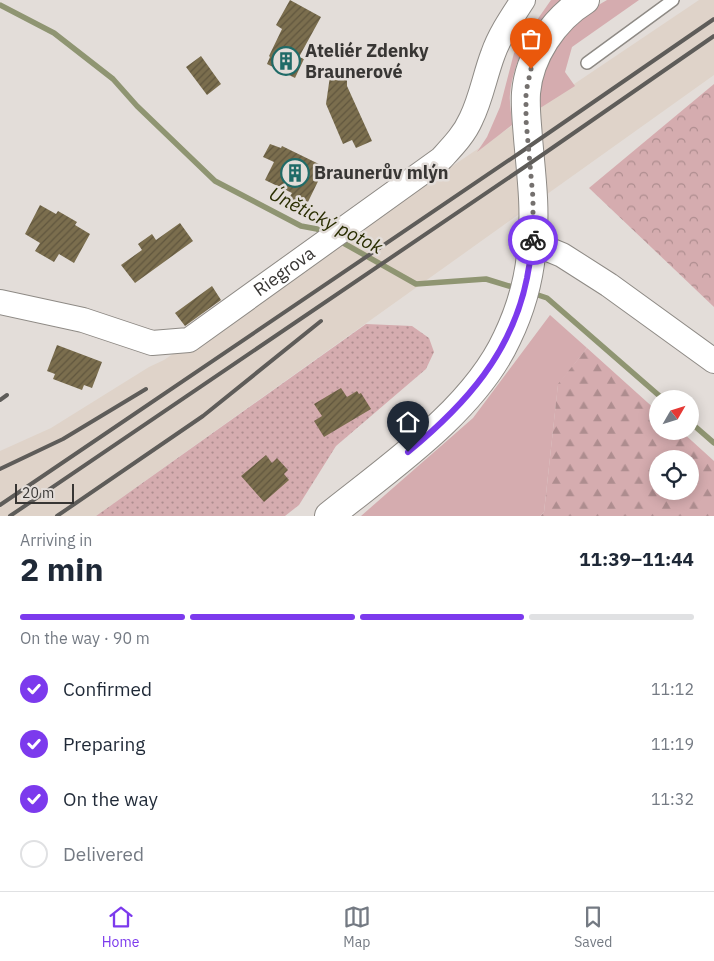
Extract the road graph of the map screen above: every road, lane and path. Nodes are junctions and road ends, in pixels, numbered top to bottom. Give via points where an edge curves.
1 (523, 0) edge
2 (585, 0) edge
3 (673, 0) edge
4 (587, 63) dead end
5 (531, 254) junction
6 (0, 302) edge
7 (714, 361) edge
8 (329, 516) edge

1 - 6 street, Riegrova via 496,46 488,93 465,130 441,159 189,340 152,344 83,320
2 - 5 main road via 549,33 529,76 526,120 533,198
3 - 4 lane
5 - 7 street via 562,255 609,284
5 - 8 main road via 520,308 494,362 463,402 423,440

